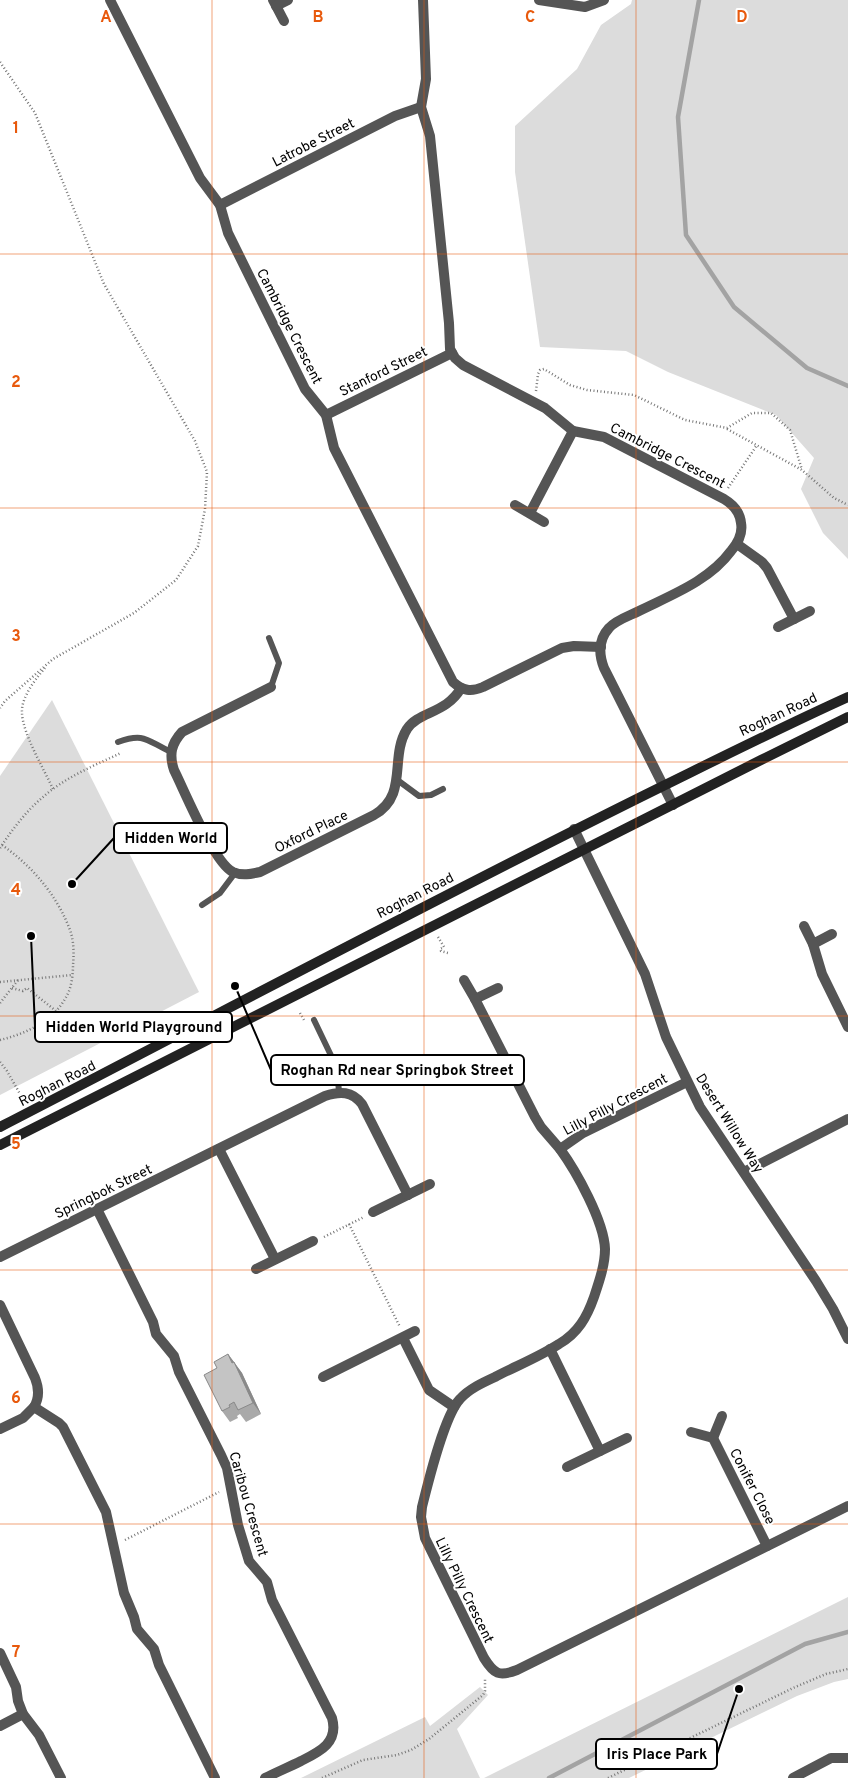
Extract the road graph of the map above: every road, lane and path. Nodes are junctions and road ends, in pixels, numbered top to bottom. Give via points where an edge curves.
1 (110, 0) edge
2 (288, 0) edge
3 (423, 0) edge
4 (539, 0) edge
5 (604, 0) edge
6 (274, 3) edge
7 (284, 21) dead end
8 (0, 62) edge
9 (421, 107) junction
10 (220, 205) junction
11 (452, 353) junction
12 (532, 400) junction
13 (326, 415) junction
14 (727, 428) junction
15 (572, 430) junction
16 (757, 445) junction
17 (802, 470) junction
18 (730, 484) dead end
19 (515, 505) dead end
20 (848, 505) edge
21 (530, 514) junction
22 (544, 522) dead end
23 (737, 544) junction
24 (810, 611) dead end
25 (794, 619) junction
26 (778, 627) dead end
27 (269, 638) dead end
28 (600, 647) junction
29 (53, 659) junction
30 (271, 687) joint
31 (460, 688) junction
32 (848, 697) edge
33 (0, 708) edge
34 (848, 717) edge
35 (118, 742) dead end
36 (124, 752) dead end
37 (171, 752) junction
38 (396, 779) junction
39 (664, 785) junction
40 (53, 789) junction
41 (443, 789) dead end
42 (673, 805) junction
43 (574, 829) junction
44 (1, 846) edge
45 (584, 849) junction
46 (235, 874) junction
47 (202, 905) dead end
48 (804, 926) dead end
49 (832, 934) dead end
50 (438, 937) dead end
51 (814, 944) junction
52 (448, 953) dead end
53 (72, 975) junction
54 (18, 980) junction
55 (464, 980) dead end
56 (0, 982) edge
57 (12, 988) junction
58 (498, 988) dead end
59 (475, 999) junction
60 (0, 1004) edge
61 (56, 1011) junction
62 (300, 1012) dead end
63 (304, 1020) dead end
64 (314, 1020) dead end
65 (848, 1027) edge
66 (0, 1040) edge
67 (0, 1062) edge
68 (687, 1082) junction
69 (340, 1092) junction
70 (20, 1093) dead end
71 (848, 1119) edge
72 (0, 1127) edge
73 (0, 1145) edge
74 (219, 1148) junction
75 (560, 1149) junction
76 (744, 1172) junction
77 (430, 1184) dead end
78 (408, 1195) junction
79 (97, 1209) junction
80 (373, 1212) joint
81 (349, 1224) junction
82 (313, 1241) joint
83 (0, 1257) edge
84 (275, 1260) junction
85 (256, 1269) dead end
86 (0, 1305) edge
87 (415, 1331) dead end
88 (403, 1338) junction
89 (848, 1339) edge
90 (550, 1349) junction
91 (323, 1377) dead end
92 (34, 1407) junction
93 (454, 1407) junction
94 (722, 1416) dead end
95 (0, 1429) edge
96 (692, 1432) dead end
97 (627, 1438) dead end
98 (713, 1438) junction
99 (600, 1451) junction
100 (567, 1467) dead end
101 (231, 1486) junction
102 (848, 1506) edge
103 (125, 1540) dead end
104 (768, 1546) junction
105 (0, 1654) edge
106 (491, 1669) junction
107 (848, 1669) edge
108 (23, 1714) junction
109 (0, 1726) edge
110 (848, 1758) edge
111 (61, 1778) edge
112 (216, 1778) edge
113 (265, 1778) edge
114 (322, 1778) edge
115 (608, 1778) edge
116 (793, 1778) edge

1 - 10 street, Cambridge Crescent via 200,178
2 - 6 street
3 - 9 street via 426,78
4 - 5 street via 585,7
6 - 7 street
8 - 29 path via 35,113 104,284 195,441 206,472 205,509 198,546 176,580 134,613
9 - 10 street, Latrobe Street via 396,116
9 - 11 street via 430,136
10 - 13 street, Cambridge Crescent via 228,233 305,389
11 - 12 street, Cambridge Crescent via 463,365
11 - 13 street, Stanford Street
12 - 14 path via 538,389 538,374 544,369 570,385 634,395 685,420
12 - 15 street, Cambridge Crescent
13 - 31 street, Cambridge Crescent via 334,448 450,677
14 - 16 path
14 - 17 path via 752,414 771,413 790,430
15 - 21 street
15 - 23 street, Cambridge Crescent via 604,437 730,503 741,520
16 - 17 path
16 - 18 path
17 - 20 path via 834,498
19 - 21 street
21 - 22 street
23 - 25 street via 767,568
23 - 28 street via 701,579 615,624 604,634
24 - 25 street
25 - 26 street
27 - 30 lane via 279,663
28 - 31 street via 562,648 478,689 467,691
28 - 39 street via 604,668
29 - 33 path
29 - 40 path via 31,684 22,712 29,740
30 - 37 street via 182,732
31 - 38 street, Oxford Place via 447,705 408,728 401,745
32 - 39 main road, Roghan Road
34 - 42 main road
35 - 37 lane via 140,737
36 - 40 path
37 - 46 street via 174,770 214,852
38 - 41 lane via 419,796
38 - 46 street, Oxford Place via 388,806 374,815 260,872
39 - 42 street
39 - 43 main road, Roghan Road
40 - 44 path via 14,827
42 - 45 main road
43 - 45 street, Desert Willow Way
43 - 72 main road, Roghan Road
44 - 53 path via 21,859 42,881 61,910 71,932 74,953
45 - 68 street, Desert Willow Way via 645,974 666,1037
45 - 73 main road
46 - 47 lane via 220,893
48 - 51 street
49 - 51 street
50 - 52 path via 444,947 441,951
51 - 65 street via 822,974
53 - 54 path
53 - 61 path via 69,991
54 - 56 path
54 - 57 path
55 - 59 street
57 - 60 path
57 - 61 path via 23,991 27,988
58 - 59 street
59 - 75 street via 535,1117
61 - 66 path via 31,1031
62 - 63 path
64 - 69 lane via 337,1068
67 - 70 path
68 - 75 street, Lilly Pilly Crescent via 583,1133
68 - 76 street, Desert Willow Way
69 - 74 street, Springbok Street via 324,1096
69 - 78 street via 353,1096 362,1104
71 - 76 street
74 - 79 street, Springbok Street
74 - 84 street
75 - 90 street, Lilly Pilly Crescent via 593,1210 605,1250 598,1284 583,1322 569,1338
76 - 89 street, Desert Willow Way via 816,1281
77 - 78 street
78 - 80 street
79 - 83 street, Springbok Street
79 - 101 street, Caribou Crescent via 154,1322 156,1334 174,1356 221,1455
80 - 81 path
81 - 82 path
81 - 88 path via 402,1330
82 - 84 street
84 - 85 street
86 - 92 street via 36,1378 38,1397
87 - 88 street
88 - 91 street
88 - 93 street via 426,1386
90 - 93 street, Lilly Pilly Crescent via 478,1385
90 - 99 street
92 - 95 street via 23,1418
92 - 112 street via 63,1427 106,1512 122,1585 137,1629 154,1649 159,1666
93 - 106 street, Lilly Pilly Crescent via 426,1494 422,1528 429,1549
94 - 98 street, Conifer Close
96 - 98 street, Conifer Close
97 - 99 street
98 - 104 street, Conifer Close
99 - 100 street
101 - 103 path
101 - 113 street, Caribou Crescent via 249,1561 266,1582 333,1724 333,1736 326,1746
102 - 104 street
104 - 106 street via 517,1670 503,1674
105 - 108 street via 14,1680
106 - 114 path via 483,1695 411,1750 363,1760
107 - 115 path via 793,1688
108 - 109 street
108 - 111 street via 39,1735
110 - 116 street via 831,1758

